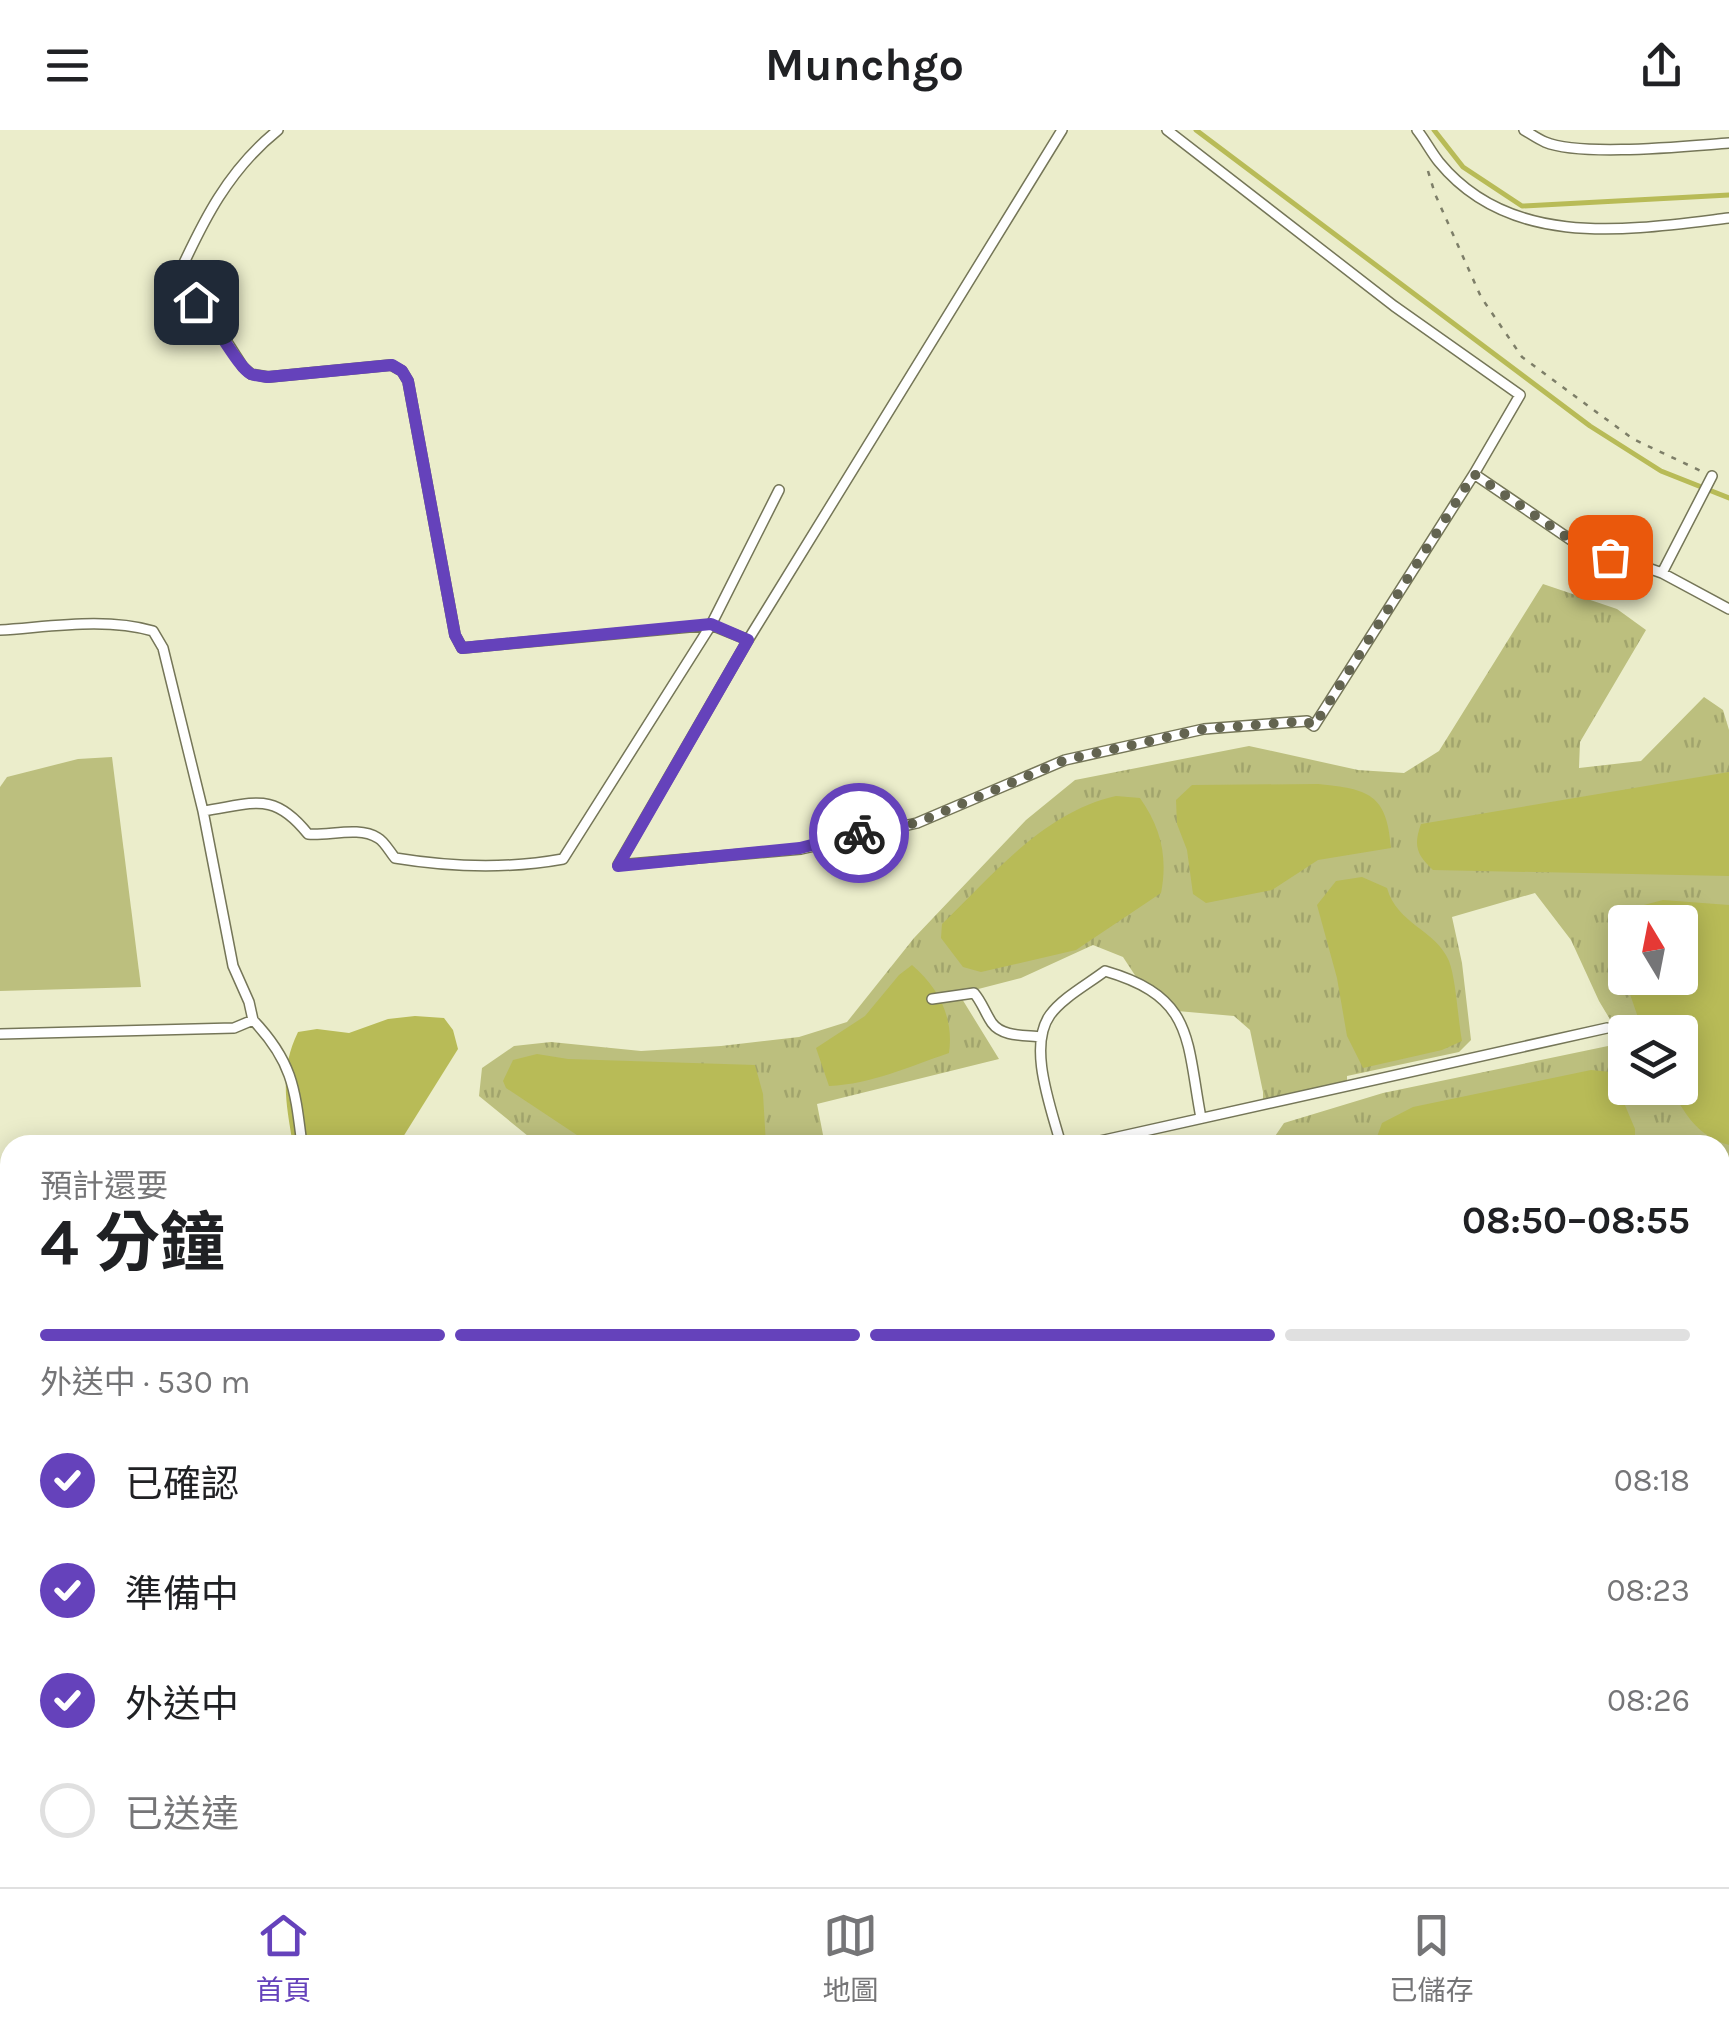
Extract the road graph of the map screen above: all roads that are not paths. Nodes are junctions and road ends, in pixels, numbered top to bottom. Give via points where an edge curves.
1 (278, 130) edge
2 (1062, 130) edge
3 (1167, 130) edge
4 (1524, 130) edge
5 (1420, 133) edge
6 (1729, 143) edge
7 (1729, 218) edge
8 (1474, 474) junction
9 (1712, 476) road end
10 (779, 490) dead end
11 (1662, 573) junction
12 (1729, 609) edge
13 (711, 624) junction
14 (0, 630) edge
15 (748, 640) junction
16 (203, 811) junction
17 (932, 999) dead end
18 (252, 1020) junction
19 (1606, 1028) dead end
20 (0, 1034) edge
21 (1041, 1037) junction
22 (1201, 1118) junction
23 (301, 1135) edge
24 (1058, 1135) edge
25 (1126, 1135) edge

1 - 13 lane via 238,166 209,208 177,278 252,374 392,365 402,371 462,648
2 - 15 lane
3 - 8 lane via 1520,395
4 - 6 lane via 1568,147
5 - 7 lane via 1440,164 1477,195 1547,227 1645,228
8 - 11 lane via 1574,542
8 - 15 lane via 1314,726 1306,721 1204,729 1065,760 917,823 800,848 618,866
9 - 11 lane
10 - 13 lane
11 - 12 lane
13 - 15 lane
13 - 16 lane via 563,859 446,866 395,858 378,838 308,834 290,810 267,802
14 - 16 lane via 110,624 153,631 163,648
16 - 18 lane via 232,966
17 - 21 lane via 974,992 1006,1033
18 - 20 lane via 234,1028
18 - 23 lane via 277,1046 295,1088
19 - 22 lane
21 - 22 lane via 1050,1016 1105,971 1140,981 1164,997 1180,1020
21 - 24 lane via 1039,1056
22 - 25 lane

